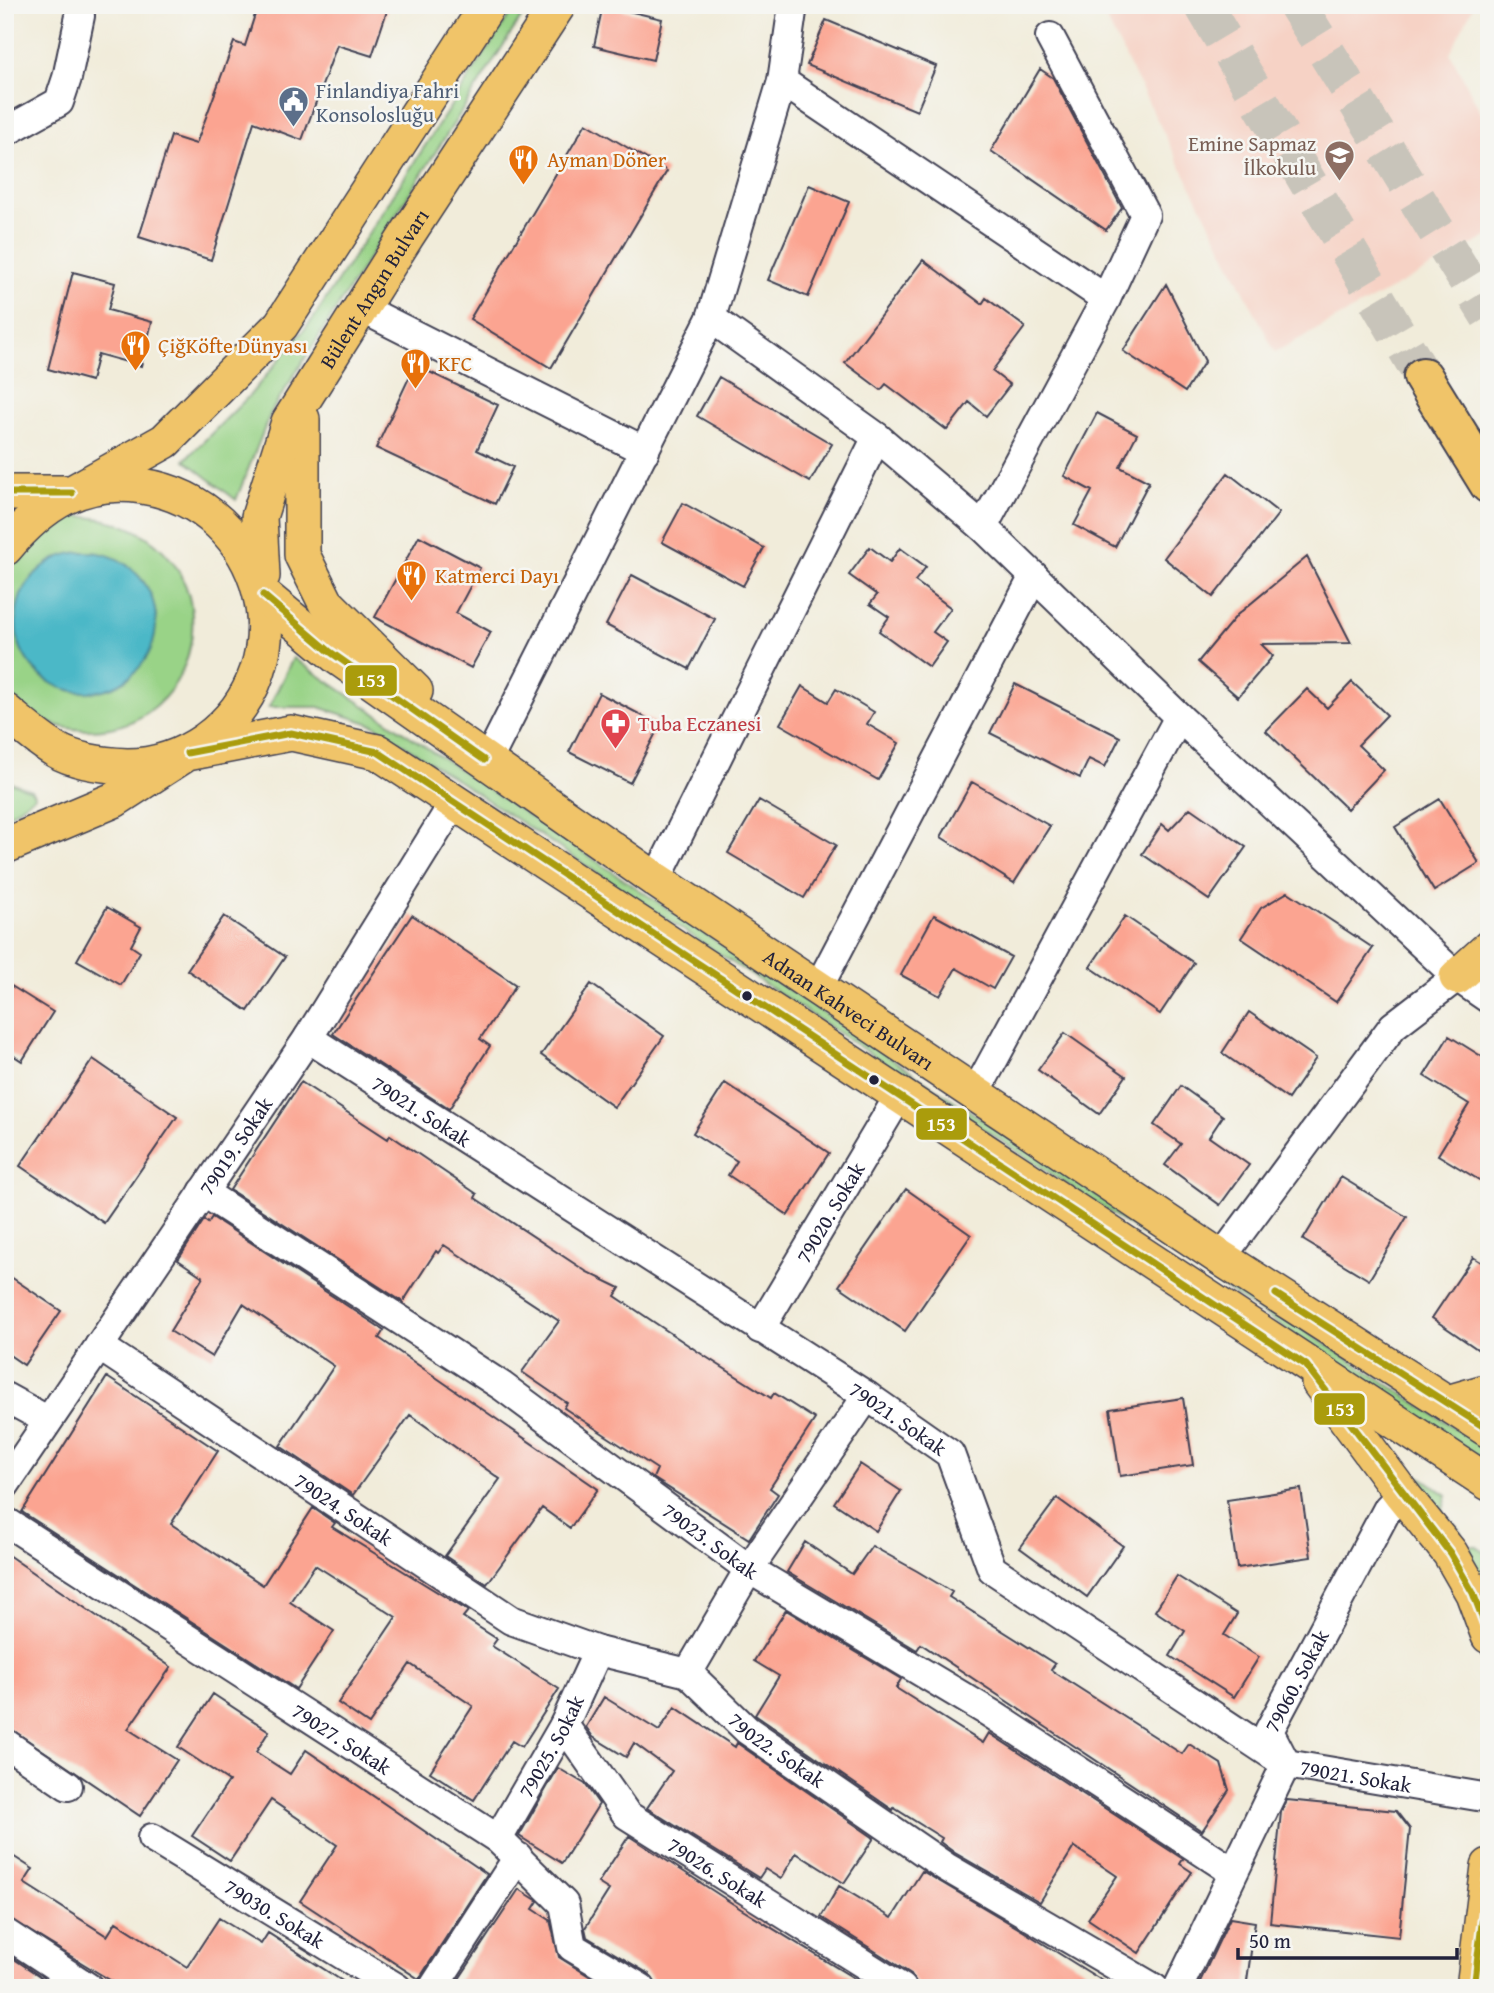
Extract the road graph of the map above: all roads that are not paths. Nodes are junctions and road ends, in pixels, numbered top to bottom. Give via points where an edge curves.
1 (79, 5) edge
2 (488, 5) edge
3 (558, 5) edge
4 (793, 5) edge
5 (1050, 37) dead end
6 (782, 81) junction
7 (5, 132) edge
8 (1106, 299) junction
9 (361, 308) junction
10 (711, 318) junction
11 (1423, 377) tunnel mouth
12 (302, 401) junction
13 (877, 438) junction
14 (645, 452) junction
15 (1489, 484) edge
16 (5, 493) edge
17 (72, 493) junction
18 (983, 527) junction
19 (5, 548) edge
20 (1034, 576) junction
21 (263, 595) junction
22 (5, 711) edge
23 (1179, 717) junction
24 (187, 753) junction
25 (487, 762) junction
26 (455, 801) junction
27 (5, 846) edge
28 (656, 880) junction
29 (1489, 948) edge
30 (1457, 977) junction
31 (820, 986) junction
32 (1489, 999) edge
33 (307, 1038) junction
34 (976, 1092) junction
35 (899, 1096) junction
36 (203, 1192) junction
37 (1221, 1258) junction
38 (760, 1329) junction
39 (99, 1346) junction
40 (1306, 1365) junction
41 (1489, 1391) edge
42 (867, 1396) junction
43 (5, 1397) edge
44 (1447, 1403) junction
45 (47, 1420) junction
46 (1489, 1430) edge
47 (1489, 1483) edge
48 (5, 1485) edge
49 (1402, 1494) junction
50 (5, 1521) edge
51 (749, 1569) junction
52 (1489, 1636) edge
53 (598, 1651) junction
54 (688, 1674) junction
55 (564, 1725) junction
56 (5, 1743) edge
57 (1286, 1764) junction
58 (68, 1786) dead end
59 (1489, 1798) edge
60 (152, 1838) dead end
61 (508, 1848) junction
62 (1489, 1866) edge
63 (1232, 1871) junction
64 (5, 1933) edge
65 (89, 1988) edge
66 (397, 1988) edge
67 (433, 1988) edge
68 (641, 1988) edge
69 (902, 1988) edge
70 (1154, 1988) edge
71 (1178, 1988) edge
72 (1474, 1988) edge

1 - 7 street via 70,66 59,102
2 - 17 main road via 281,325 165,441
3 - 9 main road, Bülent Angın Bulvarı
4 - 6 street
5 - 8 street via 1145,215
6 - 8 street
6 - 10 street
8 - 18 street
9 - 12 main road, Bülent Angın Bulvarı
9 - 14 street
10 - 13 street
10 - 14 street
11 - 15 highway
12 - 21 main road, Bülent Angın Bulvarı via 289,422 259,517
12 - 25 main road via 302,555 326,603
13 - 18 street
13 - 28 street
14 - 25 street
16 - 17 main road
17 - 19 main road via 30,517
17 - 21 main road via 120,483 169,490 211,514 244,550
18 - 20 street
20 - 23 street
20 - 31 street
21 - 24 main road, Bülent Angın Bulvarı via 265,644 250,690 224,726
21 - 25 main road, Adnan Kahveci Bulvarı via 329,651
22 - 24 main road via 56,750 99,765 144,766
23 - 30 street
23 - 34 street
24 - 26 main road via 291,733 378,752
24 - 27 main road, Bülent Angın Bulvarı via 114,800
25 - 28 main road, Adnan Kahveci Bulvarı
26 - 33 street, 79019. Sokak
26 - 35 main road
28 - 31 main road, Adnan Kahveci Bulvarı
29 - 30 main road
30 - 32 street
30 - 37 street via 1393,1026
31 - 34 main road, Adnan Kahveci Bulvarı
33 - 36 street, 79019. Sokak
33 - 38 street, 79021. Sokak
34 - 37 main road, Adnan Kahveci Bulvarı
35 - 38 street, 79020. Sokak
35 - 40 main road
36 - 39 street, 79019. Sokak
36 - 51 street, 79023. Sokak via 502,1386
37 - 44 main road, Adnan Kahveci Bulvarı
38 - 42 street, 79021. Sokak
39 - 45 street, 79019. Sokak
39 - 53 street, 79024. Sokak via 511,1620
40 - 47 main road
40 - 49 main road
41 - 44 main road
42 - 51 street
42 - 57 street, 79021. Sokak via 950,1454 992,1569
43 - 45 street
44 - 46 main road
45 - 48 street, 79019. Sokak
49 - 52 main road via 1450,1553 1473,1593
49 - 57 street, 79060. Sokak via 1388,1508 1269,1731
50 - 61 street, 79027. Sokak
51 - 54 street
51 - 63 street, 79023. Sokak via 990,1713
53 - 54 street, 79024. Sokak
53 - 55 street, 79025. Sokak
54 - 70 street, 79022. Sokak via 747,1730 946,1867
55 - 61 street, 79025. Sokak
55 - 69 street, 79026. Sokak via 627,1815
56 - 58 street
57 - 59 street, 79021. Sokak
57 - 63 street, 79060. Sokak
60 - 66 street, 79030. Sokak
61 - 67 street, 79025. Sokak
61 - 68 street, 79027. Sokak via 564,1904 572,1947
62 - 72 main road
63 - 71 street, 79060. Sokak
64 - 65 street

